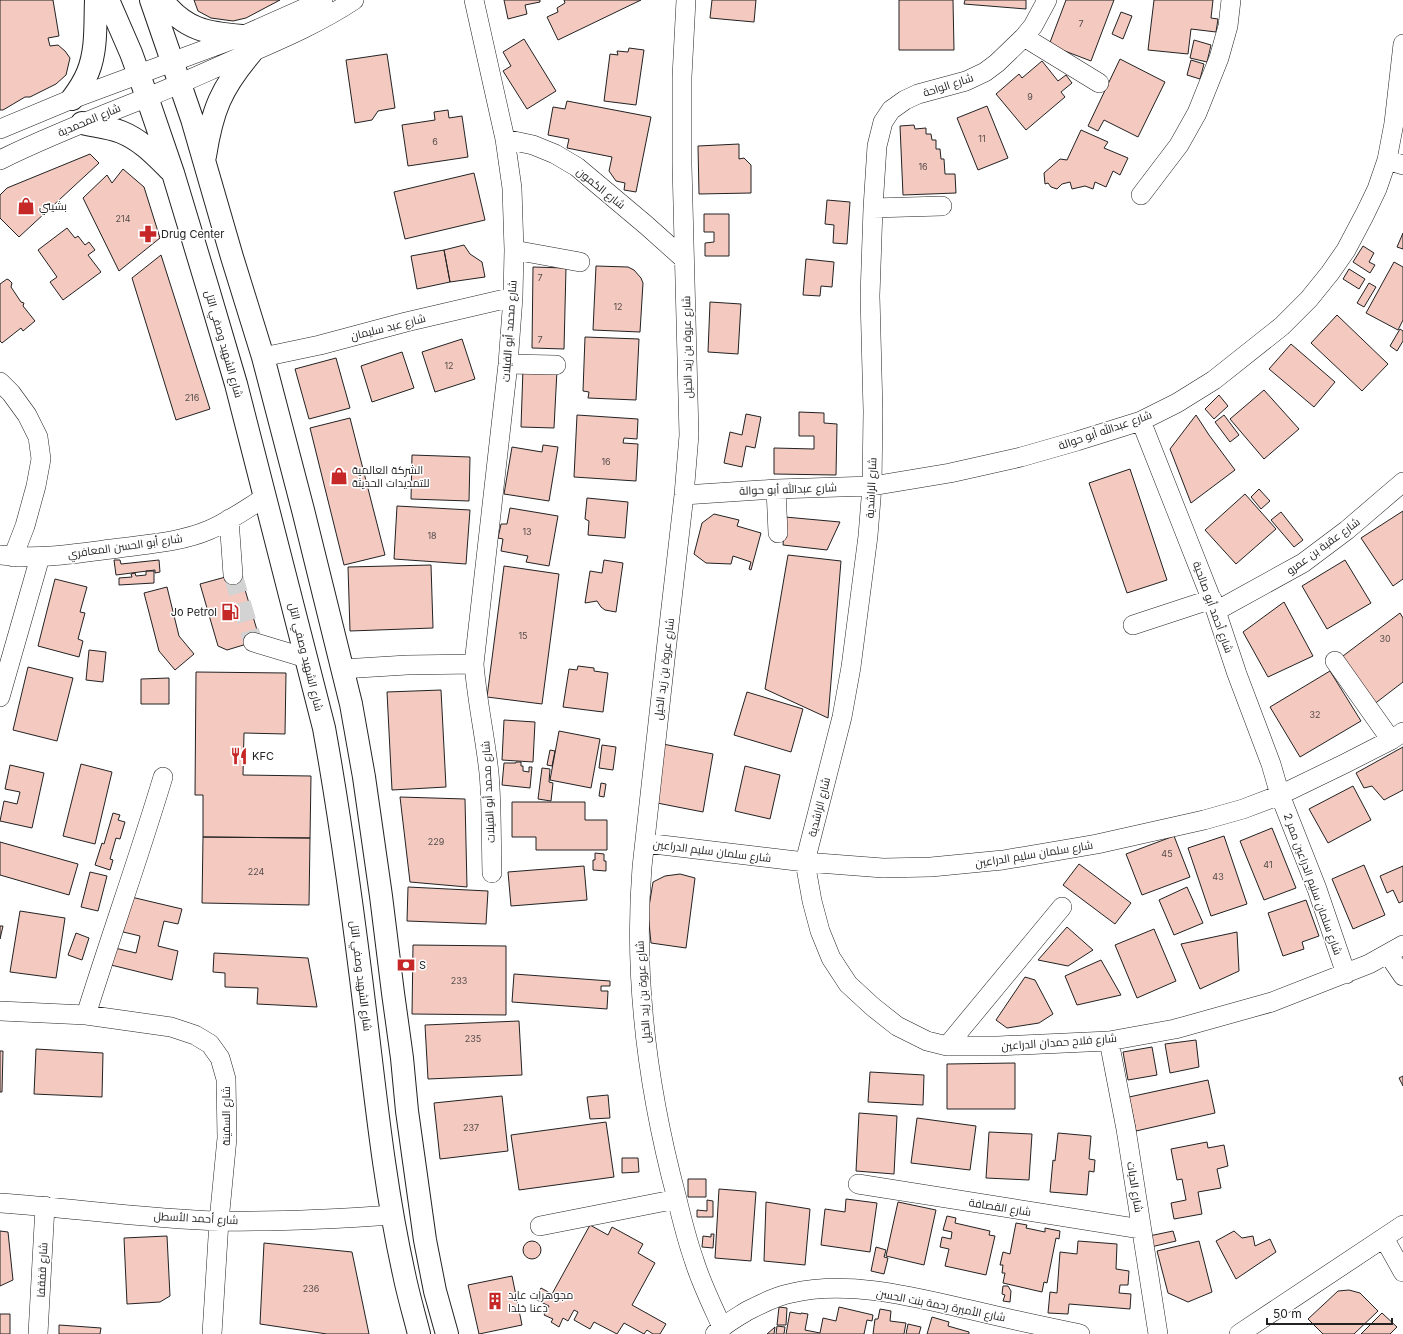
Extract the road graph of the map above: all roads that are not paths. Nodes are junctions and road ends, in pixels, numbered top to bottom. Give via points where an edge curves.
1 (96, 0) edge
2 (108, 0) edge
3 (151, 0) edge
4 (162, 0) edge
5 (323, 0) edge
6 (354, 0) edge
7 (474, 0) edge
8 (686, 0) edge
9 (1047, 0) edge
10 (1231, 0) edge
11 (1024, 37) junction
12 (246, 44) junction
13 (1403, 44) edge
14 (173, 63) junction
15 (139, 75) junction
16 (180, 83) junction
17 (1099, 83) dead end
18 (147, 97) junction
19 (72, 100) junction
20 (891, 110) joint
21 (82, 123) junction
22 (0, 129) edge
23 (505, 140) junction
24 (0, 160) edge
25 (205, 161) junction
26 (1395, 162) edge
27 (173, 173) junction
28 (1141, 195) dead end
29 (942, 206) dead end
30 (873, 208) junction
31 (514, 250) junction
32 (684, 259) junction
33 (580, 262) dead end
34 (513, 297) junction
35 (263, 357) junction
36 (508, 364) junction
37 (556, 365) dead end
38 (0, 382) edge
39 (1141, 421) junction
40 (1403, 482) edge
41 (872, 486) junction
42 (776, 489) junction
43 (684, 494) junction
44 (264, 498) junction
45 (229, 520) junction
46 (778, 533) dead end
47 (6, 556) edge
48 (40, 558) junction
49 (233, 575) tunnel mouth
50 (1214, 605) junction
51 (1133, 625) dead end
52 (253, 642) dead end
53 (306, 658) junction
54 (1335, 662) dead end
55 (474, 664) junction
56 (342, 669) junction
57 (0, 697) edge
58 (1397, 736) edge
59 (163, 777) dead end
60 (1280, 795) junction
61 (645, 843) junction
62 (805, 862) junction
63 (492, 873) dead end
64 (1062, 907) dead end
65 (1395, 950) edge
66 (1346, 974) junction
67 (1403, 976) edge
68 (0, 1011) edge
69 (86, 1015) junction
70 (1109, 1041) junction
71 (947, 1046) junction
72 (858, 1184) dead end
73 (677, 1199) junction
74 (0, 1203) edge
75 (45, 1206) junction
76 (393, 1215) junction
77 (219, 1220) junction
78 (1403, 1225) edge
79 (540, 1226) dead end
80 (1141, 1229) junction
81 (1384, 1238) junction
82 (1403, 1272) edge
83 (718, 1331) edge
84 (38, 1334) edge
85 (212, 1334) edge
86 (419, 1334) edge
87 (447, 1334) edge
88 (1080, 1334) edge
89 (1158, 1334) edge
90 (1240, 1334) edge

1 - 19 main road via 91,62
2 - 15 main road, شارع الشهيد وصفي التل
3 - 14 main road
4 - 12 main road via 180,19 193,27
5 - 12 street
6 - 12 street via 305,28
7 - 23 street, شارع محمد أبو الفيلات
8 - 32 street, شارع عروة بن زيد الخيل via 682,77
9 - 11 street, شارع الواحة
10 - 28 street via 1228,26 1219,58 1197,113 1179,145
11 - 17 street
11 - 20 street, شارع الواحة via 985,72 966,81 918,94
12 - 14 street
12 - 16 street, شارع المحمدية
12 - 25 main road via 220,98 210,130
13 - 26 street, شارع عبدالله أبو حوالة via 1394,123
14 - 15 street
14 - 16 main road
15 - 18 main road, شارع الشهيد وصفي التل
15 - 19 street
16 - 18 street, شارع المحمدية
16 - 25 main road
18 - 21 street, شارع المحمدية
18 - 27 main road, شارع الشهيد وصفي التل
19 - 22 street
20 - 30 street, شارع الراشدية via 883,122 877,146
21 - 24 street, شارع المحمدية
21 - 27 main road via 130,136
23 - 31 street, شارع محمد أبو الفيلات via 512,188
23 - 32 street, شارع الكمون via 533,145 555,154 577,168
25 - 35 main road
26 - 39 street, شارع عبدالله أبو حوالة via 1377,188 1346,250 1309,299 1282,326 1214,380
27 - 44 main road, شارع الشهيد وصفي التل via 236,384
29 - 30 street
30 - 41 street, شارع الراشدية via 870,296 874,411
31 - 33 street
31 - 34 street, شارع محمد أبو الفيلات
32 - 43 street, شارع عروة بن زيد الخيل via 689,435
34 - 35 street, شارع عبد سليمان
34 - 36 street, شارع محمد أبو الفيلات
35 - 56 main road
36 - 37 street
36 - 55 street, شارع محمد أبو الفيلات
38 - 47 street via 28,414 38,437 41,459 25,526
39 - 41 street, شارع عبدالله أبو حوالة via 1021,457 950,473
39 - 50 street, شارع أحمد أبو صالحية
40 - 50 street, شارع عقبة بن عمرو via 1347,530 1303,563 1264,586
41 - 42 street, شارع عبدالله أبو حوالة
41 - 62 street, شارع الراشدية via 850,674 842,717
42 - 43 street, شارع عبدالله أبو حوالة
42 - 46 street
43 - 61 street, شارع عروة بن زيد الخيل
44 - 45 street, شارع أبو الحسن المعافري
44 - 53 main road, شارع الشهيد وصفي التل
45 - 48 street, شارع أبو الحسن المعافري via 208,531 156,543
45 - 49 street
47 - 48 street, شارع أبو الحسن المعافري
48 - 57 street
50 - 51 street, شارع عقبة بن عمرو
50 - 60 street, شارع أحمد أبو صالحية
52 - 53 street
53 - 76 main road, شارع الشهيد وصفي التل via 324,728 335,786
54 - 58 street
55 - 56 street
55 - 63 street, شارع محمد أبو الفيلات via 489,774
56 - 87 main road via 364,777 424,1240
58 - 60 street, شارع سلمان سليم الدراعين
59 - 69 street
60 - 62 street, شارع سلمان سليم الدراعين via 1204,820 1097,844 1003,860 931,867 883,868
60 - 66 street, شارع سلمان سليم الدراعين ممر 2 via 1317,889
61 - 62 street, شارع سلمان سليم الدراعين
61 - 73 street, شارع عروة بن زيد الخيل via 640,900 639,957 642,1006 655,1102
62 - 71 street, شارع فلاح حمدان الدراعين via 820,931 831,958 848,984 897,1026 926,1041
64 - 71 street
65 - 66 street, شارع فلاح حمدان الدراعين
65 - 67 street
66 - 70 street, شارع فلاح حمدان الدراعين via 1272,1002 1222,1017
68 - 69 street, شارع السفينة
69 - 77 street, شارع السفينة via 171,1027 195,1035 210,1044 220,1058 226,1079 227,1130
70 - 71 street, شارع فلاح حمدان الدراعين via 1026,1046
70 - 80 street, شارع الديات
72 - 80 street, شارع القصافة
73 - 79 street
73 - 83 street, شارع عروة بن زيد الخيل via 687,1240
74 - 75 street, شارع أحمد الأسطل
75 - 77 street, شارع أحمد الأسطل
75 - 84 street, شارع قفقفا
76 - 77 street, شارع أحمد الأسطل via 332,1220
76 - 86 main road, شارع الشهيد وصفي التل via 404,1275
77 - 85 street, شارع السفينة
78 - 81 street
80 - 89 street, شارع الديات
81 - 82 street
81 - 90 street
83 - 88 street, شارع الأميرة رحمة بنت الحسن via 756,1306 774,1299 791,1293 838,1288 928,1300

